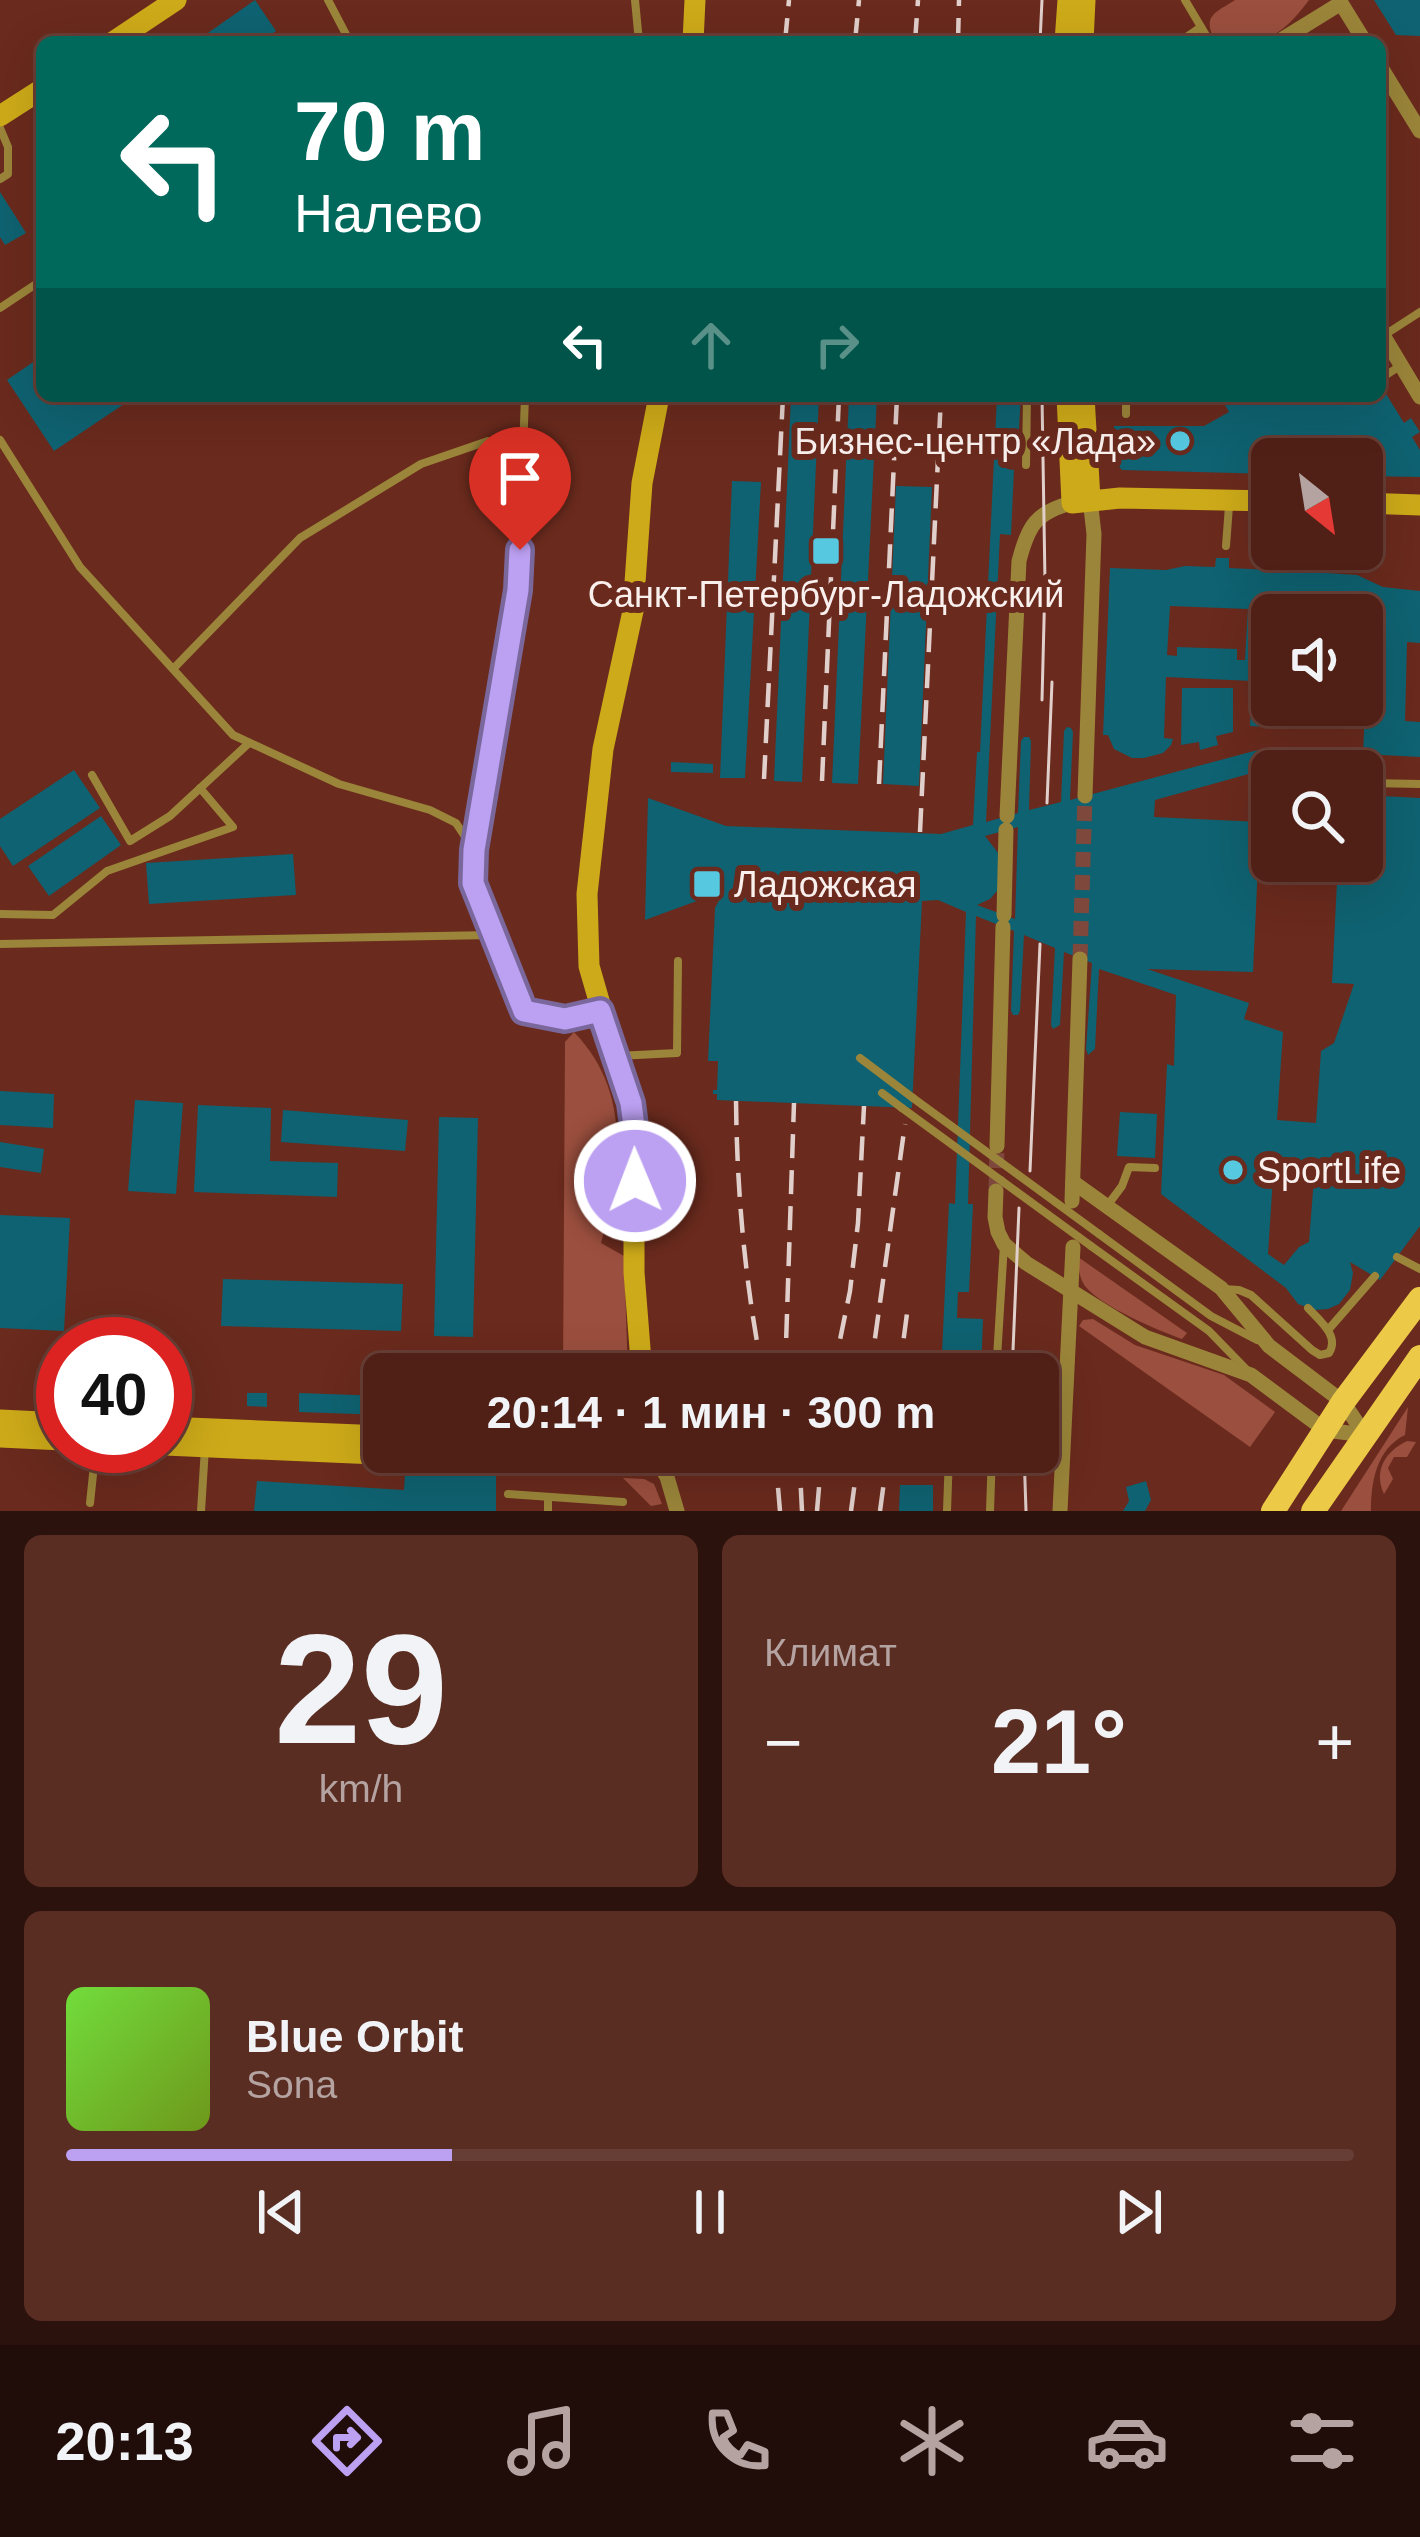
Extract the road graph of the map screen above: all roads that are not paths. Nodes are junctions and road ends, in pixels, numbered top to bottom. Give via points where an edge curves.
1 (176, 0) edge
2 (328, 0) edge
3 (635, 0) edge
4 (695, 0) edge
5 (1068, 0) edge
6 (1084, 0) edge
7 (1185, 0) edge
8 (1342, 1) edge
9 (1201, 26) junction
10 (122, 36) edge
11 (347, 36) edge
12 (638, 36) edge
13 (693, 36) edge
14 (1066, 36) edge
15 (1082, 36) edge
16 (1187, 36) edge
17 (1207, 36) edge
18 (1287, 36) edge
19 (1362, 36) edge
20 (1386, 76) edge
21 (36, 93) edge
22 (0, 116) edge
23 (0, 128) edge
24 (1420, 131) edge
25 (0, 179) edge
26 (36, 284) edge
27 (0, 308) edge
28 (1420, 312) edge
29 (1386, 331) edge
30 (1386, 340) edge
31 (1401, 366) junction
32 (1386, 375) edge
33 (1420, 397) edge
34 (525, 402) edge
35 (658, 402) edge
36 (1028, 402) edge
37 (1067, 402) edge
38 (1084, 402) edge
39 (1126, 402) edge
40 (1126, 415) dead end
41 (0, 440) edge
42 (1069, 444) junction
43 (1027, 445) junction
44 (1026, 465) dead end
45 (523, 470) junction
46 (1229, 500) junction
47 (1081, 501) junction
48 (1251, 501) edge
49 (1383, 504) edge
50 (1420, 505) edge
51 (1226, 546) dead end
52 (173, 669) junction
53 (249, 742) junction
54 (92, 775) dead end
55 (1383, 783) edge
56 (1420, 784) edge
57 (200, 788) junction
58 (1085, 796) tunnel mouth
59 (130, 842) junction
60 (474, 850) junction
61 (137, 861) junction
62 (0, 914) edge
63 (493, 935) junction
64 (0, 944) edge
65 (1080, 959) tunnel mouth
66 (678, 961) dead end
67 (600, 1011) junction
68 (616, 1056) junction
69 (860, 1058) dead end
70 (883, 1094) dead end
71 (997, 1146) tunnel mouth
72 (1155, 1168) dead end
73 (1073, 1183) junction
74 (996, 1191) tunnel mouth
75 (1072, 1201) dead end
76 (1107, 1207) junction
77 (1004, 1244) junction
78 (1073, 1247) dead end
79 (1397, 1257) dead end
80 (1420, 1269) edge
81 (1375, 1276) dead end
82 (1221, 1288) junction
83 (1072, 1292) junction
84 (1420, 1299) edge
85 (1308, 1308) dead end
86 (1216, 1318) junction
87 (1328, 1330) junction
88 (1209, 1331) junction
89 (1268, 1346) junction
90 (642, 1353) edge
91 (997, 1353) edge
92 (1420, 1358) edge
93 (1250, 1375) junction
94 (1343, 1402) junction
95 (0, 1420) edge
96 (36, 1422) edge
97 (192, 1428) edge
98 (1325, 1430) junction
99 (363, 1435) edge
100 (1365, 1435) junction
101 (0, 1437) edge
102 (36, 1439) edge
103 (192, 1446) edge
104 (206, 1447) junction
105 (363, 1454) edge
106 (93, 1473) edge
107 (664, 1473) edge
108 (948, 1473) edge
109 (991, 1473) edge
110 (508, 1494) dead end
111 (548, 1498) junction
112 (623, 1502) dead end
113 (90, 1503) dead end
114 (201, 1511) edge
115 (548, 1511) edge
116 (677, 1511) edge
117 (947, 1511) edge
118 (990, 1511) edge
119 (1060, 1511) edge
120 (1273, 1511) edge
121 (1313, 1511) edge

1 - 10 street
2 - 11 lane
3 - 12 lane
4 - 13 street
5 - 14 street
6 - 15 street
7 - 9 lane
8 - 18 street
8 - 19 street
9 - 16 lane
9 - 17 lane
20 - 24 street
21 - 22 street
23 - 25 lane via 8,174
26 - 27 lane
28 - 29 lane
30 - 31 street
31 - 32 lane
31 - 33 street
34 - 45 lane
35 - 67 street via 587,894
36 - 43 lane
37 - 42 street
38 - 47 street
39 - 40 lane
41 - 52 lane via 80,567
42 - 43 lane
42 - 47 street
43 - 44 lane
45 - 52 lane via 488,441 421,464 300,538
45 - 60 lane via 518,590
46 - 47 street
46 - 48 street
46 - 51 lane
47 - 58 street via 1094,534
47 - 71 street via 1036,521 1019,561
49 - 50 street
52 - 53 lane via 233,735
53 - 57 lane
53 - 60 lane via 339,784 430,810 456,823
54 - 59 lane
55 - 56 lane
57 - 59 lane
57 - 61 lane via 233,827
59 - 61 lane
60 - 63 lane via 473,883
61 - 62 lane via 107,871 52,916
63 - 64 lane
63 - 67 lane via 524,1011 565,1019
65 - 73 street
66 - 68 lane via 677,1053
67 - 68 street
68 - 90 street via 634,1122
69 - 86 lane, bridge
70 - 88 lane, bridge
72 - 76 lane via 1130,1167
73 - 75 street
73 - 76 street
74 - 77 street
76 - 82 street
77 - 83 street
77 - 91 lane
78 - 83 street
79 - 80 lane
81 - 87 lane
82 - 87 lane via 1251,1295 1320,1355 1333,1347
82 - 89 street
83 - 93 street via 1145,1337
83 - 119 street
84 - 94 main road
85 - 87 lane
86 - 88 lane
86 - 89 lane
88 - 93 lane
89 - 94 street
92 - 100 main road
93 - 98 street
94 - 98 main road
94 - 100 street
95 - 96 street
97 - 99 street
98 - 100 street
98 - 120 main road
100 - 121 main road
101 - 102 street
103 - 104 street
104 - 105 street
104 - 114 lane
106 - 113 lane
107 - 116 street
108 - 117 lane
109 - 118 lane
110 - 111 lane
111 - 112 lane
111 - 115 lane

